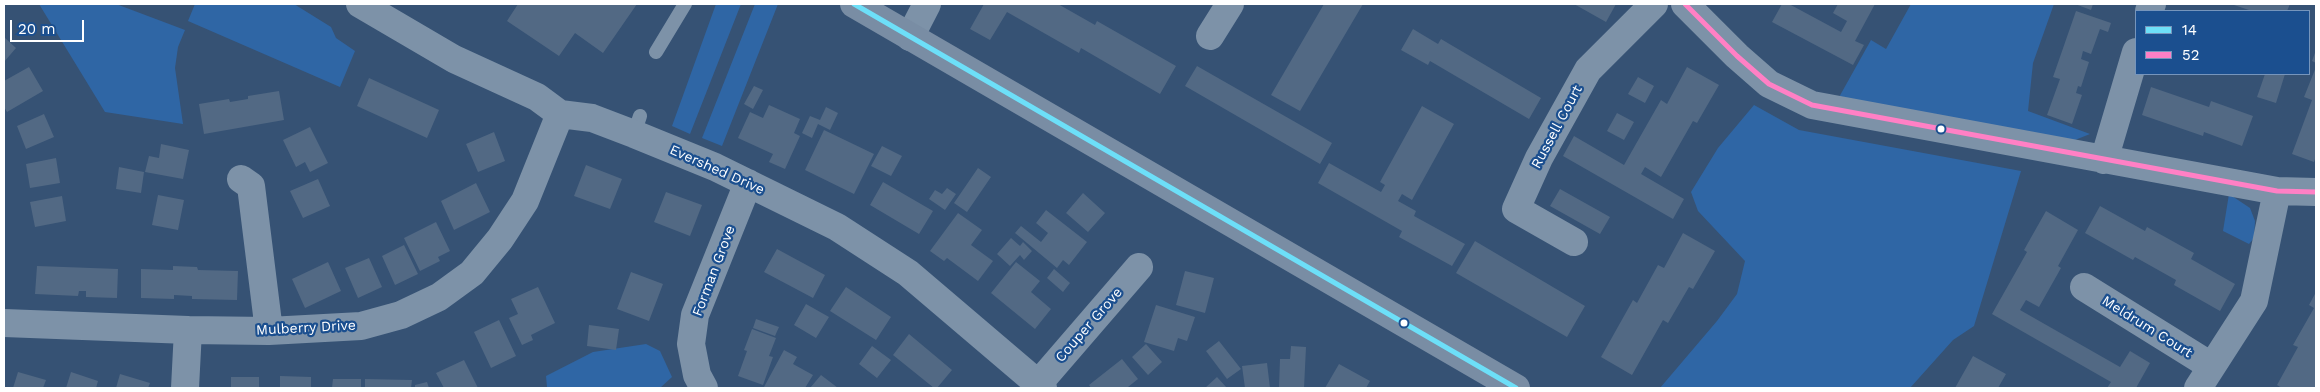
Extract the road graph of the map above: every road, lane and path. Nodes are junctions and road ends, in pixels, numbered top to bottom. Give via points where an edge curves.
1 (360, 4) edge
2 (685, 4) edge
3 (854, 4) edge
4 (927, 4) edge
5 (1230, 4) edge
6 (1654, 4) edge
7 (1686, 4) edge
8 (910, 36) junction
9 (1210, 36) dead end
10 (656, 52) dead end
11 (2135, 55) edge
12 (560, 114) junction
13 (2104, 160) junction
14 (241, 179) dead end
15 (748, 183) junction
16 (2277, 191) junction
17 (2316, 192) edge
18 (1574, 242) dead end
19 (1139, 267) dead end
20 (2084, 287) dead end
21 (4, 323) edge
22 (188, 330) junction
23 (269, 330) junction
24 (2204, 377) edge
25 (1041, 386) edge
26 (185, 388) edge
27 (704, 388) edge
28 (1516, 388) edge

1 - 12 street via 454,59 537,96
2 - 10 lane
3 - 8 main road
4 - 8 street
5 - 9 street
6 - 18 street, Russell Court via 1588,70 1539,158 1516,209
7 - 13 street via 1769,84 1812,105
8 - 28 main road
11 - 13 street
12 - 15 street, Evershed Drive via 637,125
12 - 23 street, Mulberry Drive via 525,201 472,273 439,297 401,315 361,326
13 - 16 street
14 - 23 street via 251,186
15 - 25 street, Evershed Drive via 837,227 908,273
15 - 27 street, Forman Grove via 695,315 691,344 697,375
16 - 17 street
16 - 24 street, Meldrum Court via 2254,301
19 - 25 street, Couper Grove
20 - 24 street, Meldrum Court
21 - 22 street, Mulberry Drive
22 - 23 street, Mulberry Drive
22 - 26 street

